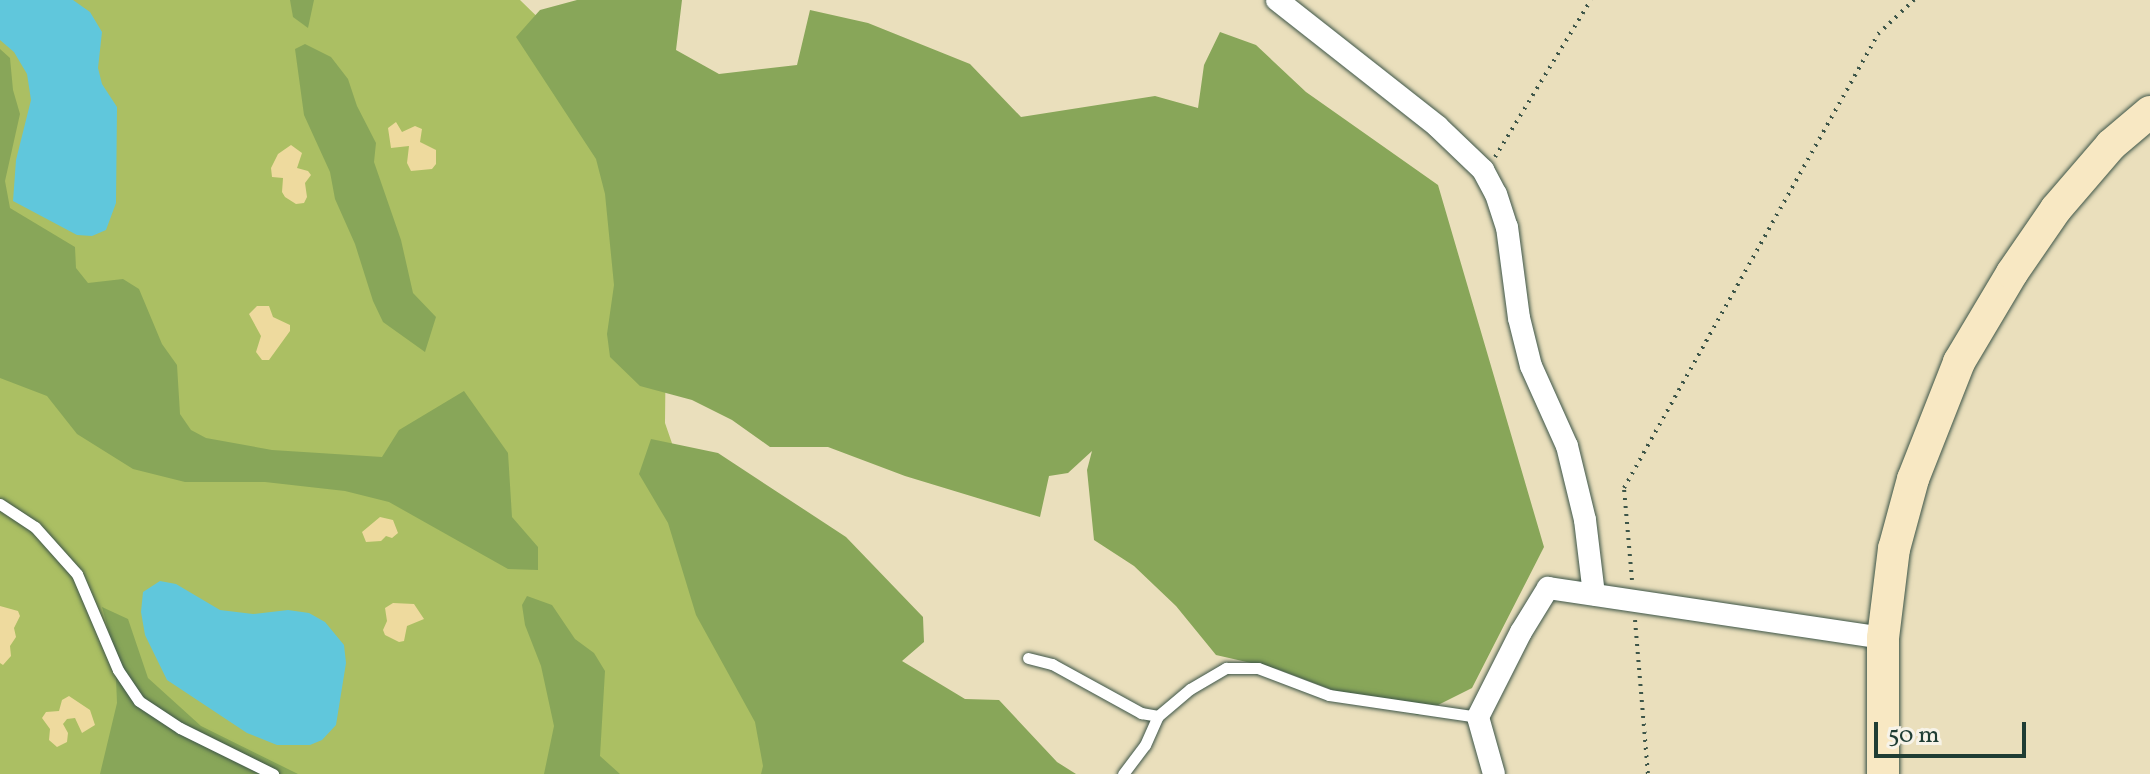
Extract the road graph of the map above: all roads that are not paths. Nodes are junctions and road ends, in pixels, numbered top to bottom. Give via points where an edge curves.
1 (1277, 0) edge
2 (2150, 112) edge
3 (0, 504) edge
4 (1594, 594) junction
5 (1883, 638) junction
6 (1028, 658) dead end
7 (1158, 716) junction
8 (1478, 717) junction
9 (273, 774) edge
10 (1123, 774) edge
11 (1494, 774) edge
12 (1883, 774) edge

1 - 4 street via 1437,126 1483,170 1496,194 1507,227 1531,366 1567,446 1585,520
2 - 5 main road via 2111,145 2056,209 1959,362 1901,521
3 - 9 lane via 35,527 77,574 118,670 139,701 180,728
4 - 5 street
4 - 8 street via 1548,588
5 - 12 main road
6 - 7 lane via 1052,664 1141,713
7 - 8 lane via 1212,674 1241,667 1280,675 1329,695
7 - 10 lane
8 - 11 street

